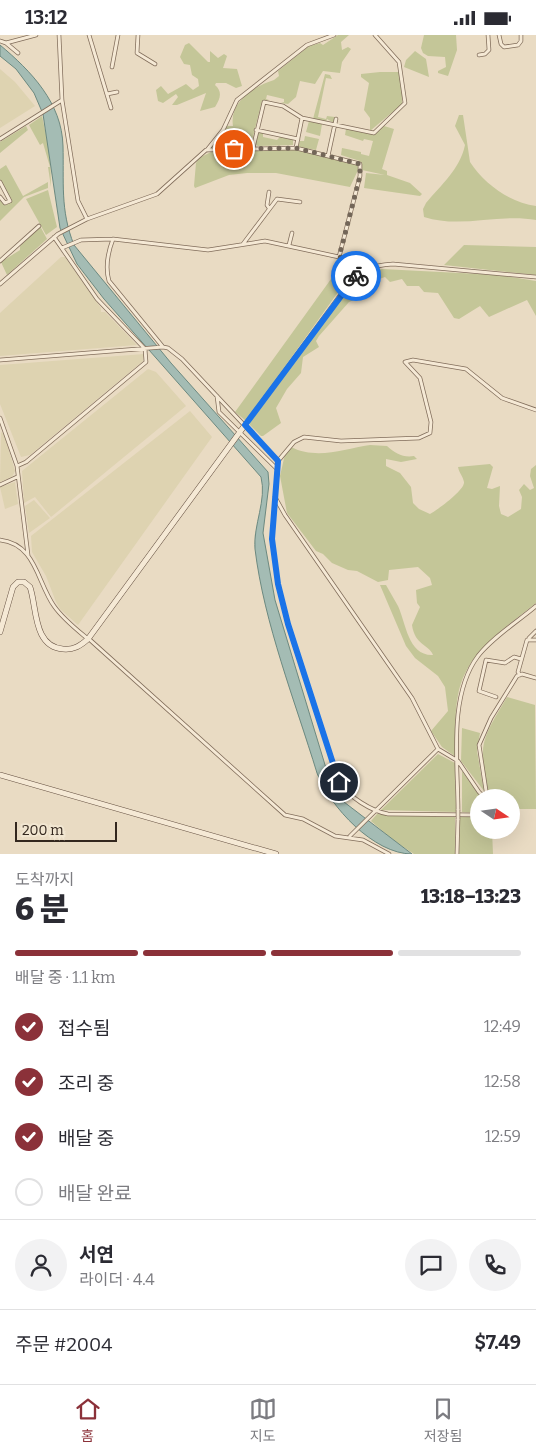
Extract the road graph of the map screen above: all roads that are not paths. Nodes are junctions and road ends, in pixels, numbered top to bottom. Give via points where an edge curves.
1 (36, 35) edge
2 (59, 35) edge
3 (89, 35) edge
4 (118, 35) edge
5 (138, 35) edge
6 (334, 35) edge
7 (375, 35) edge
8 (488, 35) edge
9 (499, 35) edge
10 (521, 35) edge
11 (0, 41) edge
12 (6, 43) junction
13 (18, 53) dead end
14 (479, 55) dead end
15 (155, 64) dead end
16 (112, 67) dead end
17 (118, 92) dead end
18 (107, 94) junction
19 (62, 99) junction
20 (111, 108) dead end
21 (302, 118) junction
22 (336, 119) dead end
23 (335, 125) junction
24 (256, 130) junction
25 (0, 139) edge
26 (298, 139) junction
27 (252, 148) junction
28 (296, 148) junction
29 (206, 150) junction
30 (328, 156) junction
31 (0, 183) edge
32 (269, 192) dead end
33 (0, 197) edge
34 (300, 202) dead end
35 (269, 208) junction
36 (88, 219) junction
37 (39, 226) dead end
38 (292, 233) dead end
39 (54, 237) junction
40 (113, 239) junction
41 (243, 244) junction
42 (289, 245) junction
43 (62, 248) junction
44 (339, 257) junction
45 (0, 261) edge
46 (370, 266) junction
47 (536, 277) edge
48 (0, 284) edge
49 (161, 347) junction
50 (147, 349) junction
51 (0, 360) edge
52 (217, 395) junction
53 (536, 410) edge
54 (0, 418) edge
55 (245, 425) junction
56 (238, 433) junction
57 (278, 461) junction
58 (18, 466) junction
59 (278, 470) junction
60 (18, 477) junction
61 (0, 485) edge
62 (274, 496) junction
63 (0, 540) edge
64 (27, 542) junction
65 (18, 547) junction
66 (28, 556) junction
67 (536, 606) edge
68 (536, 631) edge
69 (0, 632) edge
70 (529, 638) junction
71 (88, 639) junction
72 (536, 640) edge
73 (521, 659) junction
74 (520, 675) junction
75 (536, 678) edge
76 (496, 697) dead end
77 (438, 749) junction
78 (458, 761) junction
79 (0, 775) edge
80 (476, 789) edge
81 (486, 789) edge
82 (375, 812) junction
83 (470, 815) edge
84 (350, 836) junction
85 (276, 854) edge
86 (389, 854) edge
87 (457, 854) edge

1 - 12 street
2 - 19 street
3 - 18 street
4 - 16 street
5 - 15 street via 137,53
6 - 29 street via 307,45 237,100 223,130
7 - 23 street via 399,61 405,103 374,133
8 - 14 street via 489,50
9 - 10 street via 504,47 518,45
11 - 12 street
12 - 13 street
17 - 18 street
18 - 20 street
19 - 25 street
19 - 36 street via 78,201
21 - 23 street
21 - 24 street via 283,106 264,102
21 - 26 street
22 - 23 street
23 - 30 street
24 - 26 street
24 - 27 street
26 - 28 street
27 - 28 street
27 - 29 street
28 - 30 street
29 - 36 street via 157,194
30 - 44 street via 357,162 361,166
31 - 33 street via 10,201 4,203
32 - 35 street
34 - 35 street via 279,198
35 - 41 street
36 - 39 street
37 - 45 street
38 - 42 street
39 - 43 street
39 - 48 street
40 - 41 street via 208,250
40 - 43 street via 87,239
40 - 49 street via 107,269 110,281
41 - 42 street via 265,241
42 - 44 street
43 - 50 street via 97,299
44 - 46 street
46 - 47 street via 393,264
46 - 55 street via 354,277
49 - 50 street
49 - 52 street via 175,352
50 - 51 street
50 - 58 street via 143,366
52 - 55 street
52 - 56 street via 219,412
53 - 57 street via 502,398 466,369 422,361 404,362 420,378 431,422 430,433 415,438 347,441 304,437 294,442
54 - 58 street
55 - 56 street
55 - 57 street
56 - 59 street
56 - 71 street
57 - 59 street
58 - 60 street
59 - 62 street
60 - 61 street
60 - 64 street
62 - 77 street via 412,698
62 - 82 street via 272,539 278,584 291,633 339,782
63 - 65 street
64 - 65 street
64 - 66 street
65 - 66 street
66 - 71 street via 39,572 52,604
67 - 78 street via 485,648 468,673 460,698
68 - 70 street
69 - 71 street via 12,590 20,582 30,587 39,629 46,641 59,649 70,649
70 - 72 street
70 - 73 street
71 - 84 street via 278,809 335,836
73 - 74 street
73 - 76 street via 514,657 505,663 486,660 479,691
74 - 75 street
74 - 81 street via 491,718 479,745
77 - 78 street
77 - 82 street
78 - 80 street
78 - 87 street, bridge
79 - 85 street
82 - 83 street
82 - 84 street
84 - 86 street

